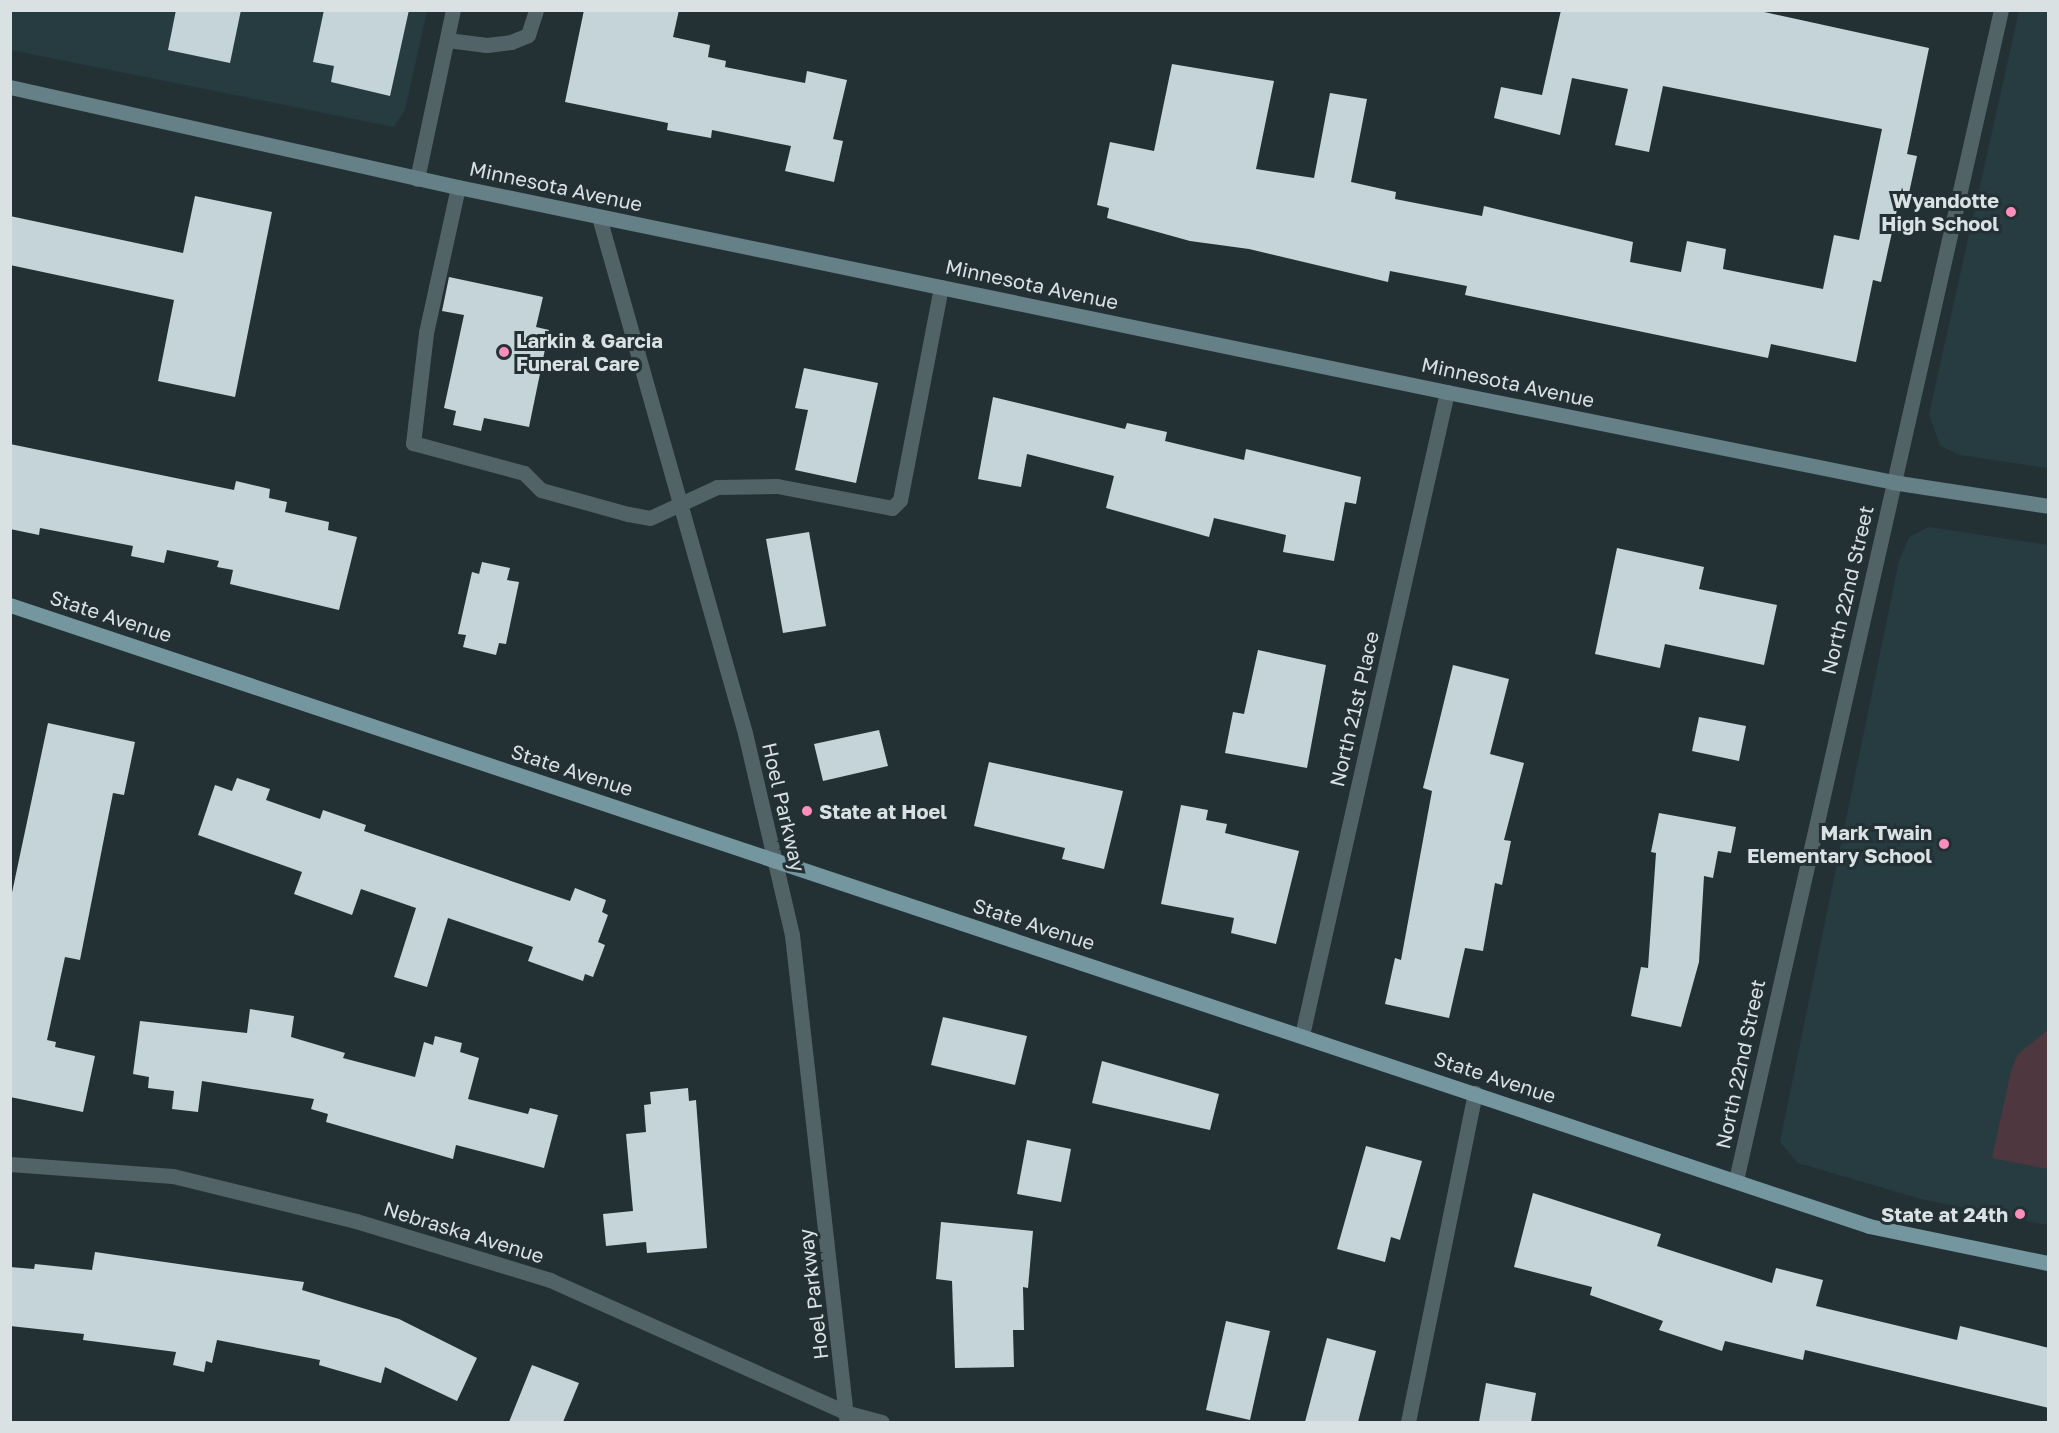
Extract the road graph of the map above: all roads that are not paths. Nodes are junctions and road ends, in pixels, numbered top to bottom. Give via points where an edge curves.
1 (453, 10) edge
2 (536, 10) edge
3 (2001, 10) edge
4 (447, 40) junction
5 (10, 87) edge
6 (417, 179) junction
7 (458, 187) junction
8 (599, 217) junction
9 (941, 287) junction
10 (1447, 392) junction
11 (1892, 482) junction
12 (678, 504) junction
13 (2049, 506) edge
14 (10, 605) edge
15 (774, 860) junction
16 (1302, 1035) junction
17 (1475, 1094) junction
18 (10, 1164) edge
19 (1736, 1180) junction
20 (2049, 1263) edge
21 (848, 1418) edge
22 (882, 1422) edge
23 (1408, 1422) edge

1 - 4 street
2 - 4 street via 528,35 511,42 487,45
3 - 11 street, North 22nd Street
4 - 6 street
5 - 6 main road, Minnesota Avenue
6 - 7 main road, Minnesota Avenue
7 - 8 main road, Minnesota Avenue
7 - 12 street via 426,333 413,443 524,473 541,490 628,514 650,518
8 - 9 main road, Minnesota Avenue
8 - 12 street, Hoel Parkway
9 - 10 main road, Minnesota Avenue
9 - 12 street via 900,500 891,508 777,486 717,487
10 - 11 main road, Minnesota Avenue
10 - 16 street, North 21st Place
11 - 13 main road, Minnesota Avenue
11 - 19 street, North 22nd Street
12 - 15 street, Hoel Parkway via 744,733
14 - 15 main road, State Avenue
15 - 16 main road, State Avenue
15 - 21 street, Hoel Parkway via 792,935
16 - 17 main road, State Avenue
17 - 19 main road, State Avenue
17 - 23 street
18 - 21 street, Nebraska Avenue via 173,1176 356,1221 549,1280
19 - 20 main road, State Avenue via 1869,1226
21 - 22 street, Nebraska Avenue

